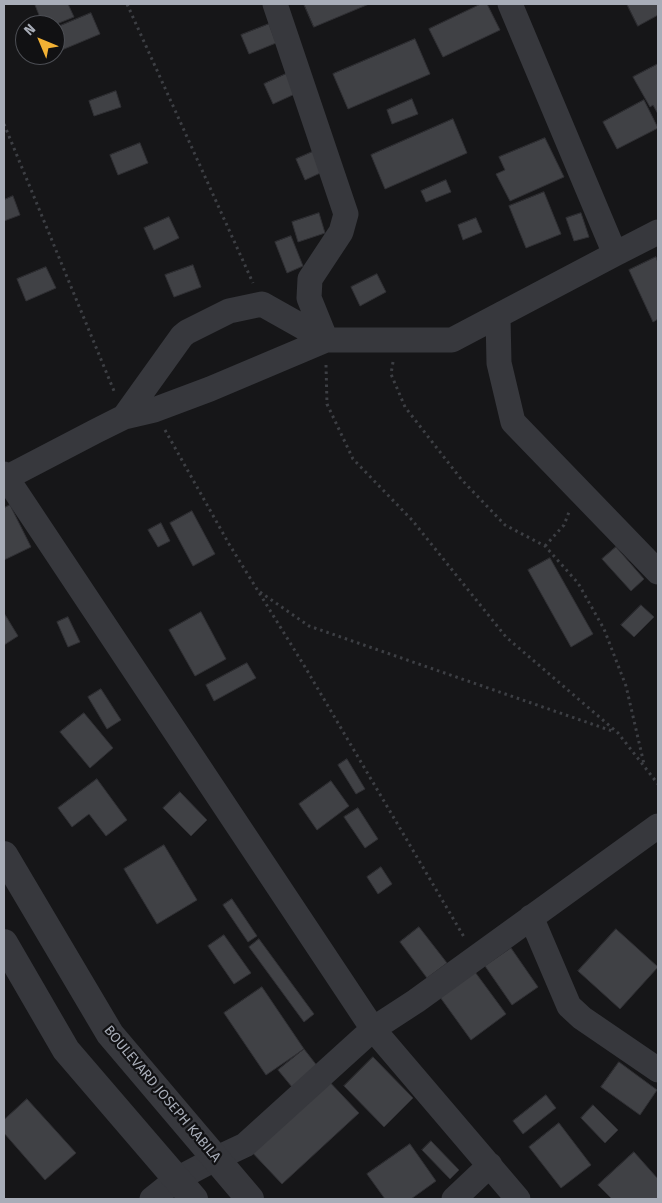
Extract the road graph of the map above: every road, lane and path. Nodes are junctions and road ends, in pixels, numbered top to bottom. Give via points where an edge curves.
1 (128, 4) edge
2 (275, 4) edge
3 (510, 4) edge
4 (4, 124) edge
5 (658, 232) edge
6 (615, 254) junction
7 (262, 304) junction
8 (498, 316) junction
9 (326, 340) junction
10 (396, 340) junction
11 (154, 410) junction
12 (124, 418) junction
13 (4, 477) edge
14 (578, 488) junction
15 (545, 546) junction
16 (658, 572) edge
17 (259, 591) junction
18 (618, 733) junction
19 (645, 767) junction
20 (658, 784) edge
21 (658, 826) edge
22 (4, 855) edge
23 (532, 916) junction
24 (4, 943) edge
25 (476, 958) junction
26 (373, 1029) junction
27 (658, 1070) edge
28 (216, 1159) junction
29 (490, 1165) junction
30 (186, 1189) edge
31 (152, 1199) edge
32 (250, 1199) edge
33 (454, 1199) edge
34 (518, 1199) edge

1 - 7 path
2 - 9 street via 346,214 341,232 310,279 309,298
3 - 6 street
4 - 12 path
5 - 6 street
6 - 8 street
7 - 9 street
7 - 12 street via 229,310 187,332
8 - 10 street via 452,340
8 - 14 street via 499,363 513,422
9 - 10 street
9 - 11 street
9 - 18 path via 327,404 353,459 412,520 506,638
10 - 15 path via 391,374 406,407 462,479 505,525
11 - 12 street
11 - 17 path
12 - 13 street
13 - 26 street
14 - 15 path via 564,524
14 - 16 street
15 - 19 path via 578,583 604,629 626,686
17 - 18 path via 309,626
17 - 25 path
18 - 19 path
19 - 20 path
21 - 23 street
22 - 28 street, BOULEVARD JOSEPH KABILA via 110,1034
23 - 25 street
23 - 27 street via 569,1006
24 - 30 street via 66,1050
25 - 26 street
26 - 28 street via 245,1146
26 - 29 street
28 - 30 street
28 - 32 street, BOULEVARD JOSEPH KABILA
29 - 33 street
29 - 34 street
30 - 31 street

